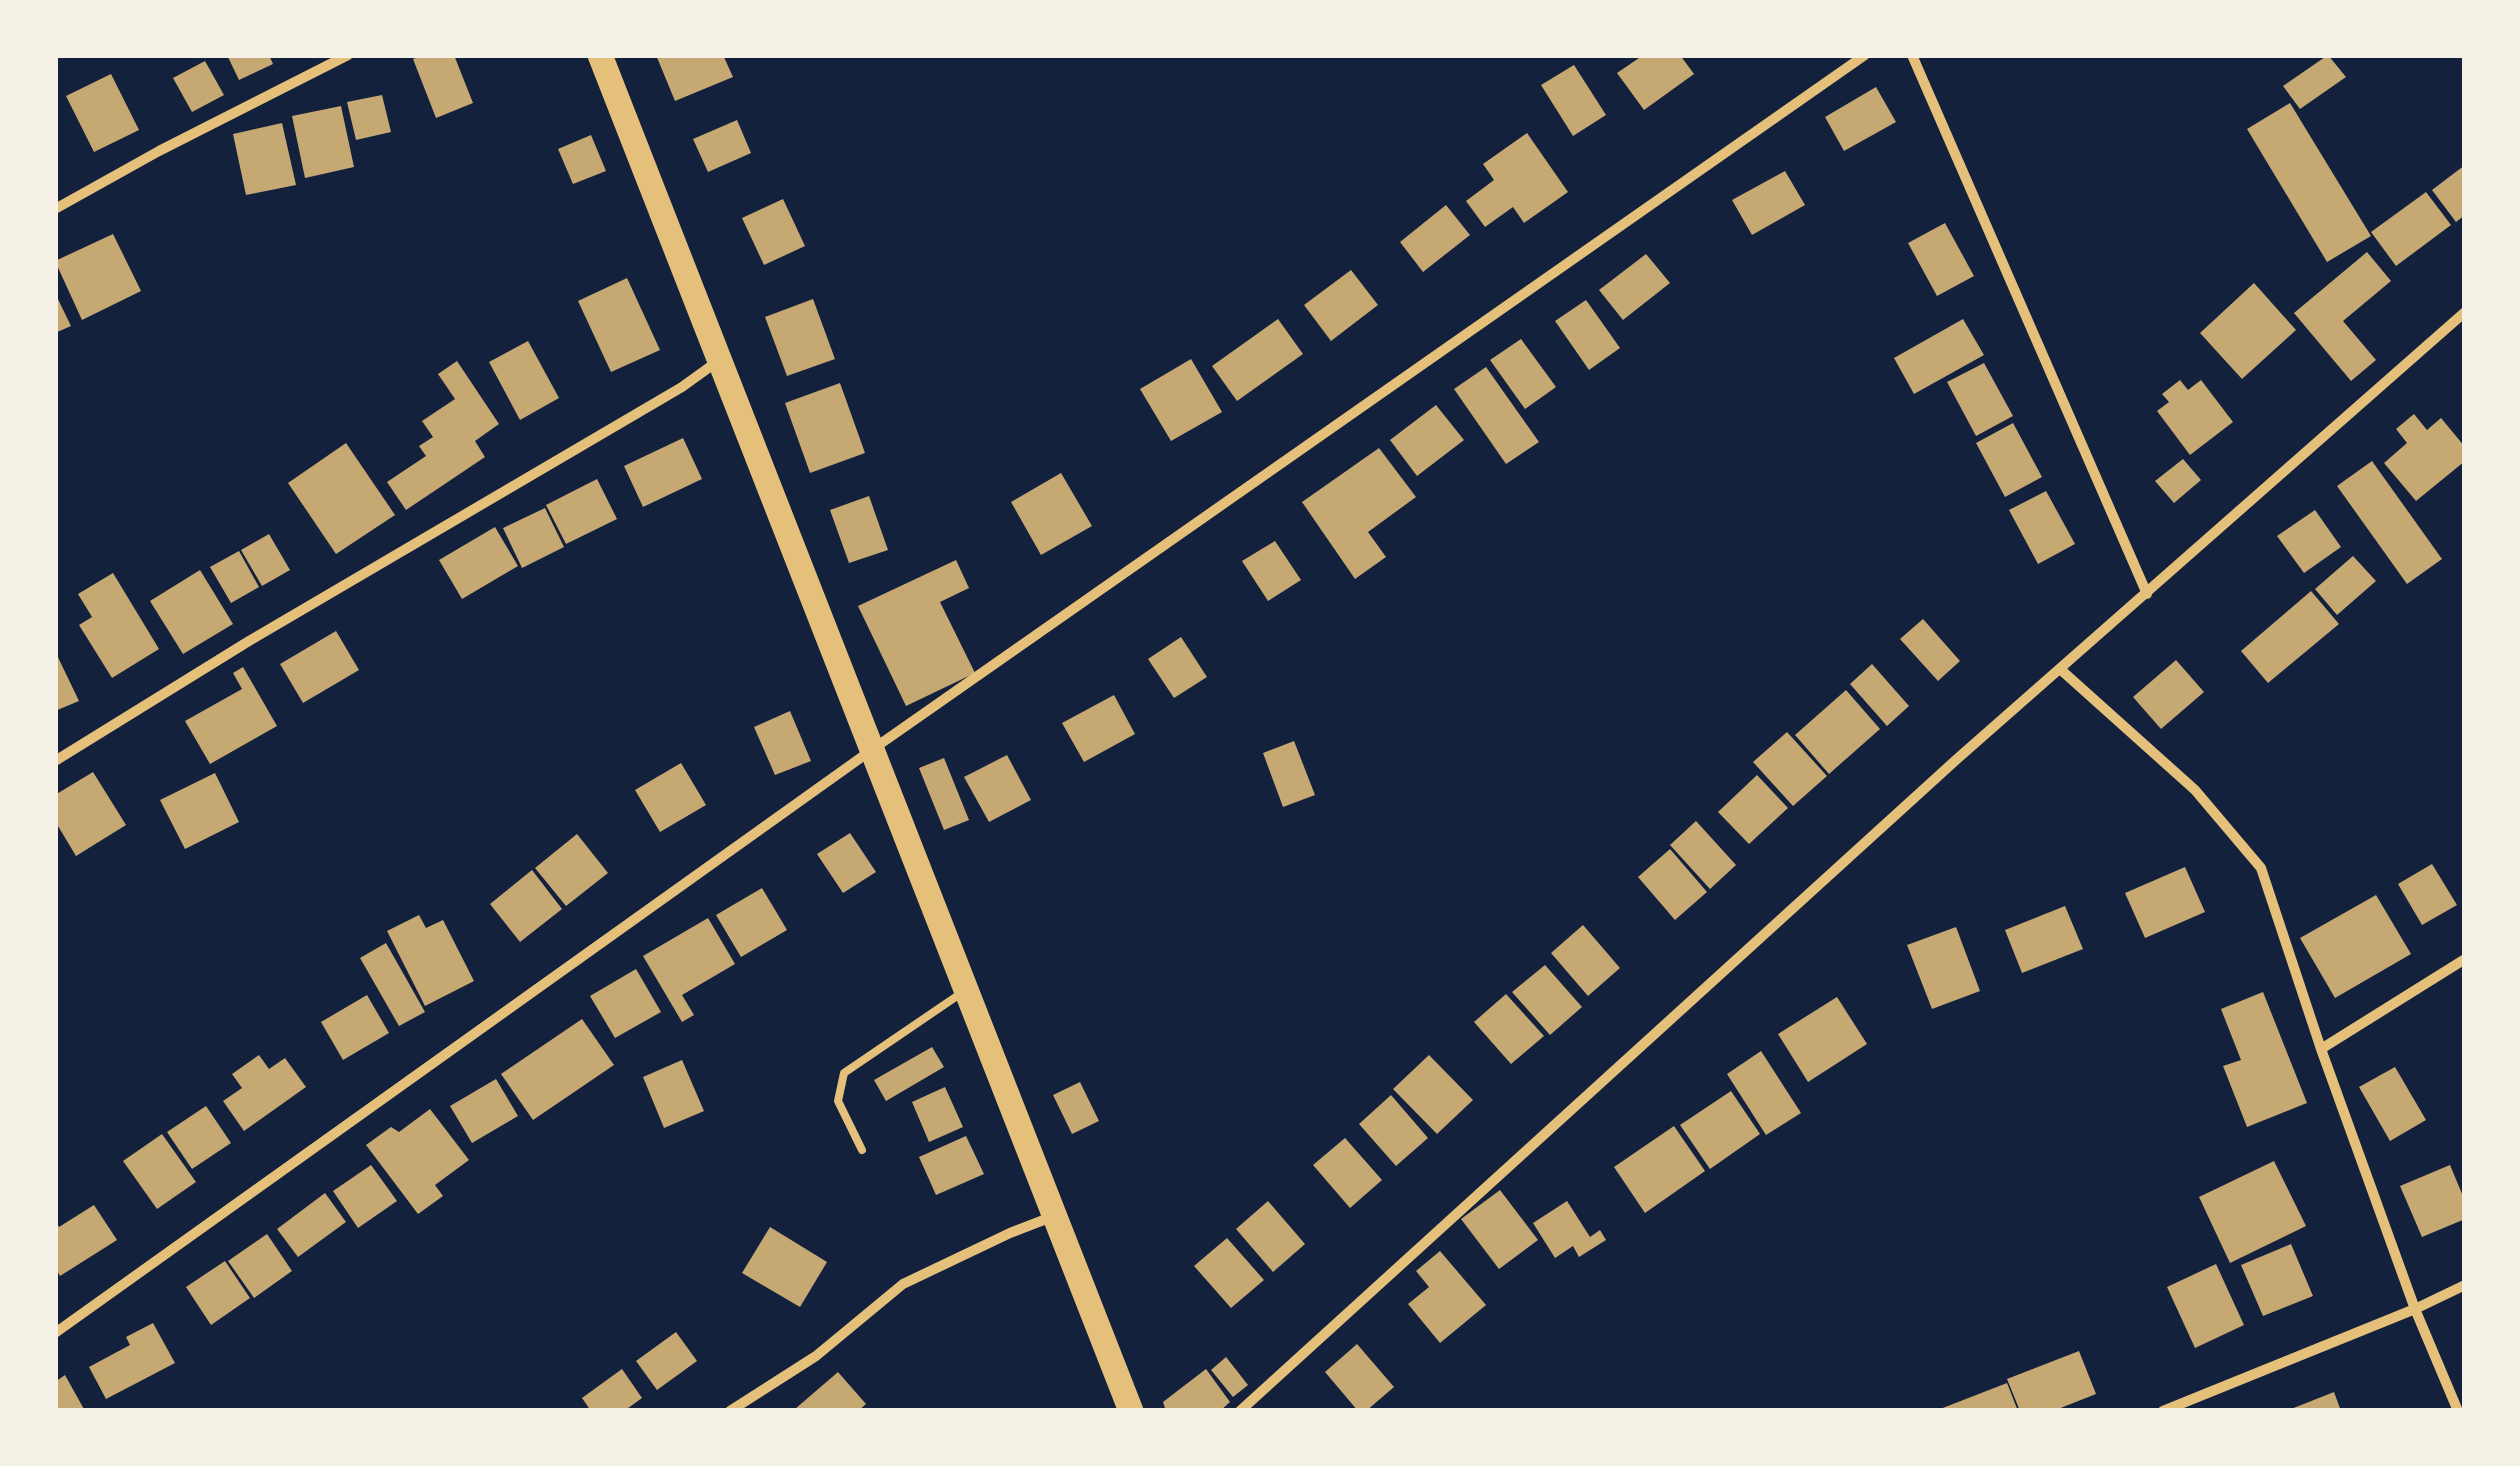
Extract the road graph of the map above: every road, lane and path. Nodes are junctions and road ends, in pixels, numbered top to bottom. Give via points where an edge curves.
1 (348, 55) edge
2 (600, 55) edge
3 (1865, 55) edge
4 (1912, 55) edge
5 (55, 209) edge
6 (2465, 312) edge
7 (721, 359) junction
8 (2147, 594) junction
9 (2060, 669) junction
10 (873, 749) junction
11 (55, 760) edge
12 (2465, 958) edge
13 (966, 989) junction
14 (2321, 1049) junction
15 (862, 1150) dead end
16 (1055, 1216) junction
17 (2465, 1285) edge
18 (2415, 1308) junction
19 (55, 1332) edge
20 (730, 1411) edge
21 (1131, 1411) edge
22 (1240, 1411) edge
23 (2162, 1411) edge
24 (2458, 1411) edge

1 - 5 street
2 - 7 main road
3 - 10 street
4 - 8 street
6 - 8 street
7 - 10 main road
7 - 11 street
8 - 9 street
9 - 14 street via 2195,790 2261,868
9 - 22 street
10 - 13 main road
10 - 19 street
12 - 14 street
13 - 15 lane via 844,1073 838,1101
13 - 16 main road
14 - 18 street
16 - 20 street via 902,1284 816,1356
16 - 21 main road
17 - 18 street
18 - 23 street
18 - 24 street

